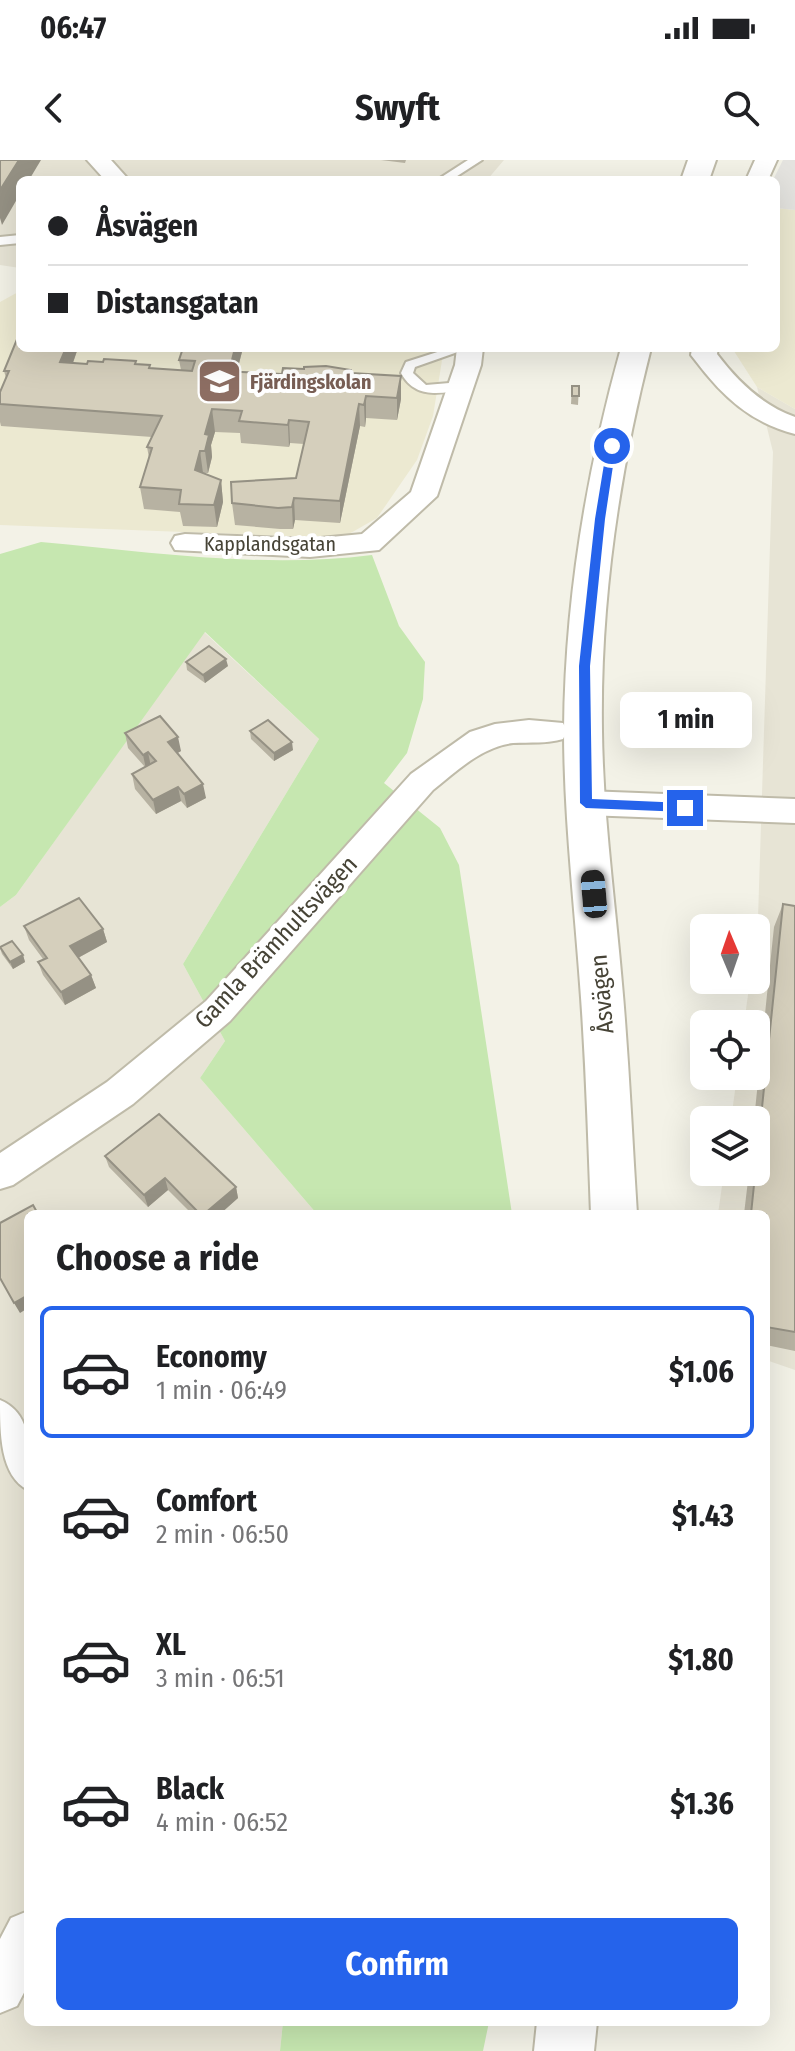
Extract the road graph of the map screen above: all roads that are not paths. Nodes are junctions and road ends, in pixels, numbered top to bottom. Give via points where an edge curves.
1 (98, 160) edge
2 (476, 160) edge
3 (114, 176) edge
4 (450, 176) edge
5 (451, 352) edge
6 (469, 352) edge
7 (635, 352) edge
8 (704, 352) edge
9 (461, 386) junction
10 (795, 426) edge
11 (185, 543) dead end
12 (552, 731) dead end
13 (586, 803) junction
14 (795, 811) edge
15 (0, 1173) edge
16 (614, 1210) edge
17 (0, 1420) edge
18 (24, 1463) edge
19 (24, 1943) edge
20 (0, 1989) edge
21 (567, 2026) edge
22 (564, 2051) edge

1 - 3 street
2 - 4 lane
5 - 9 lane via 410,365 407,373 425,390
6 - 9 street, Kapplandsgatan
7 - 13 street, Åsvägen via 600,519 585,666
8 - 10 street via 743,399 770,419
9 - 11 street, Kapplandsgatan via 423,496 369,543 310,548
12 - 15 street, Gamla Brämhultsvägen via 499,732 471,743 422,782 218,1011 120,1093
13 - 14 street
13 - 16 street, Åsvägen
17 - 18 street
19 - 20 street
21 - 22 street

